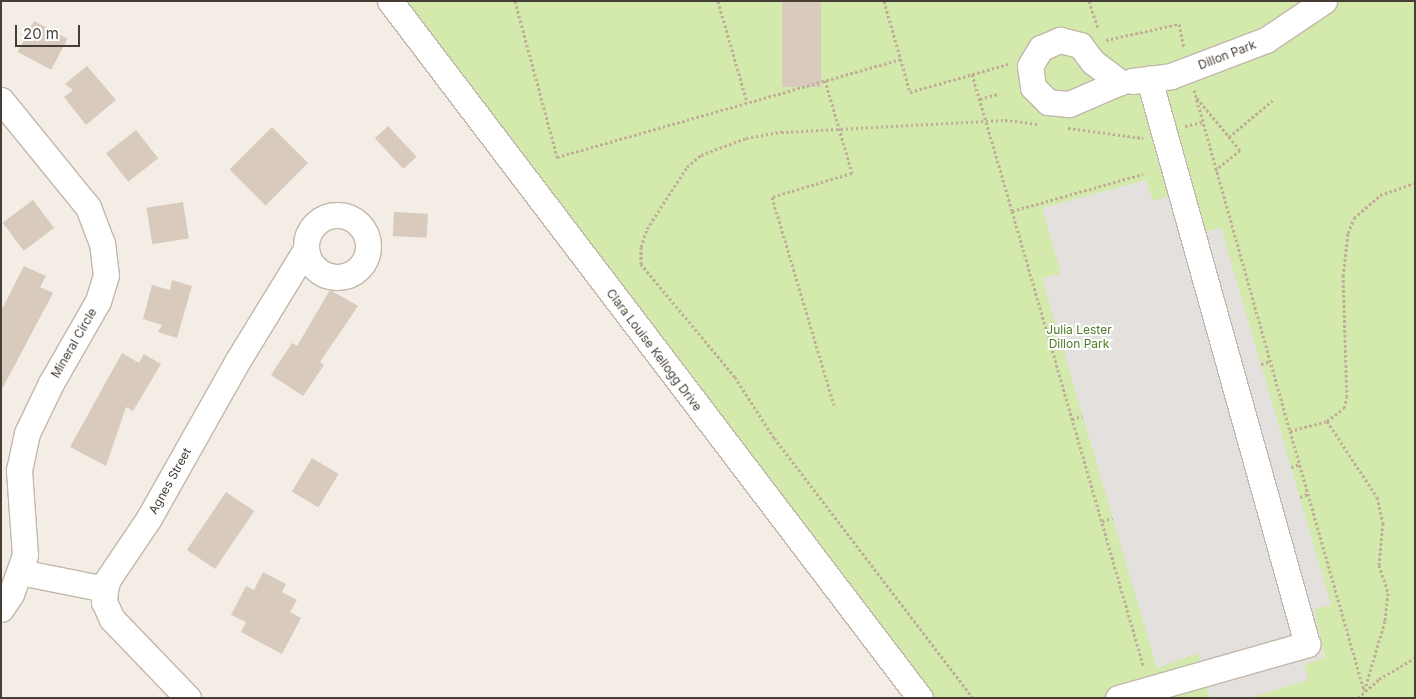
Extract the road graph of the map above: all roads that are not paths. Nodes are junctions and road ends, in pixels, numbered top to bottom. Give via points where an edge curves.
1 (390, 1) edge
2 (1324, 1) edge
3 (1149, 79) junction
4 (1120, 82) dead end
5 (1, 100) edge
6 (306, 249) dead end
7 (20, 572) junction
8 (105, 589) junction
9 (1, 609) edge
10 (188, 698) edge
11 (920, 698) edge
12 (1118, 698) edge

1 - 11 street, Clara Louise Kellogg Drive
2 - 3 street, Dillon Park via 1266,40 1189,69
3 - 4 street, Dillon Park
3 - 12 street via 1307,644
5 - 7 street, Mineral Circle via 88,207 102,243 106,275 98,301 27,434 19,470 25,534 25,555
6 - 8 street, Agnes Street via 238,360 150,518 108,578
7 - 8 street
7 - 9 street, Mineral Circle
8 - 10 street via 104,602 112,619

